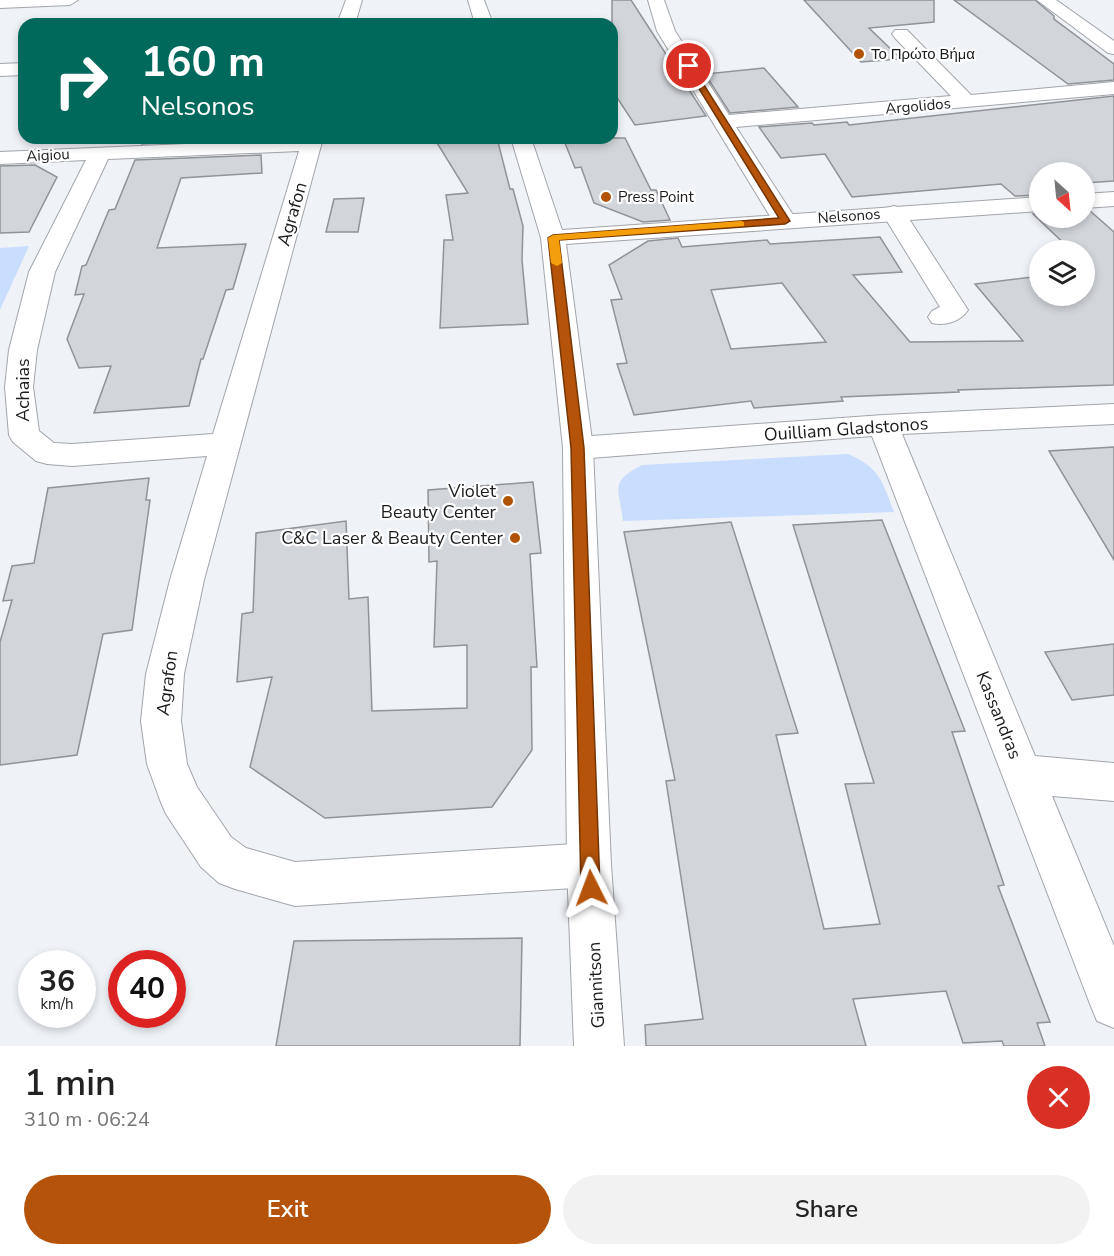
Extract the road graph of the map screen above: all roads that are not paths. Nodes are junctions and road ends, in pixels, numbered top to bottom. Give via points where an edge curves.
1 (70, 0) edge
2 (354, 0) edge
3 (476, 0) edge
4 (656, 0) edge
5 (1045, 0) edge
6 (0, 3) edge
7 (348, 18) edge
8 (482, 18) edge
9 (901, 34) dead end
10 (1114, 49) edge
11 (18, 69) edge
12 (0, 70) edge
13 (1114, 88) edge
14 (967, 102) junction
15 (723, 122) junction
16 (259, 144) edge
17 (311, 144) edge
18 (523, 144) edge
19 (101, 153) junction
20 (0, 158) edge
21 (1113, 200) edge
22 (1095, 201) edge
23 (1029, 205) edge
24 (894, 213) junction
25 (785, 221) junction
26 (553, 238) junction
27 (941, 317) dead end
28 (1114, 414) edge
29 (883, 425) junction
30 (226, 444) junction
31 (578, 448) junction
32 (1023, 774) junction
33 (1114, 782) edge
34 (590, 865) junction
35 (1114, 1004) edge
36 (599, 1046) edge

1 - 6 street
2 - 7 street
3 - 8 street
4 - 15 street via 666,31
5 - 10 street
9 - 14 street
11 - 12 street
13 - 14 street, Argolidos
14 - 15 street, Argolidos
15 - 25 street
16 - 19 street, Aigiou
17 - 30 street, Agrafon
18 - 26 street, Giannitson
19 - 20 street, Aigiou
19 - 30 street, Achaias via 42,272 23,350 19,387 24,435 47,453 72,455
21 - 22 street
23 - 24 street, Nelsonos
24 - 25 street, Nelsonos
24 - 27 street, Nelsonos via 955,310
25 - 26 street, Nelsonos
26 - 31 street, Giannitson
28 - 29 street, Ouilliam Gladstonos
29 - 31 street, Ouilliam Gladstonos
29 - 32 street, Kassandras
30 - 34 street, Agrafon via 182,601 165,674 161,721 167,764 181,800 216,852 235,867 295,884
31 - 34 street, Giannitson
32 - 33 street
32 - 35 street, Kassandras
34 - 36 street, Giannitson

